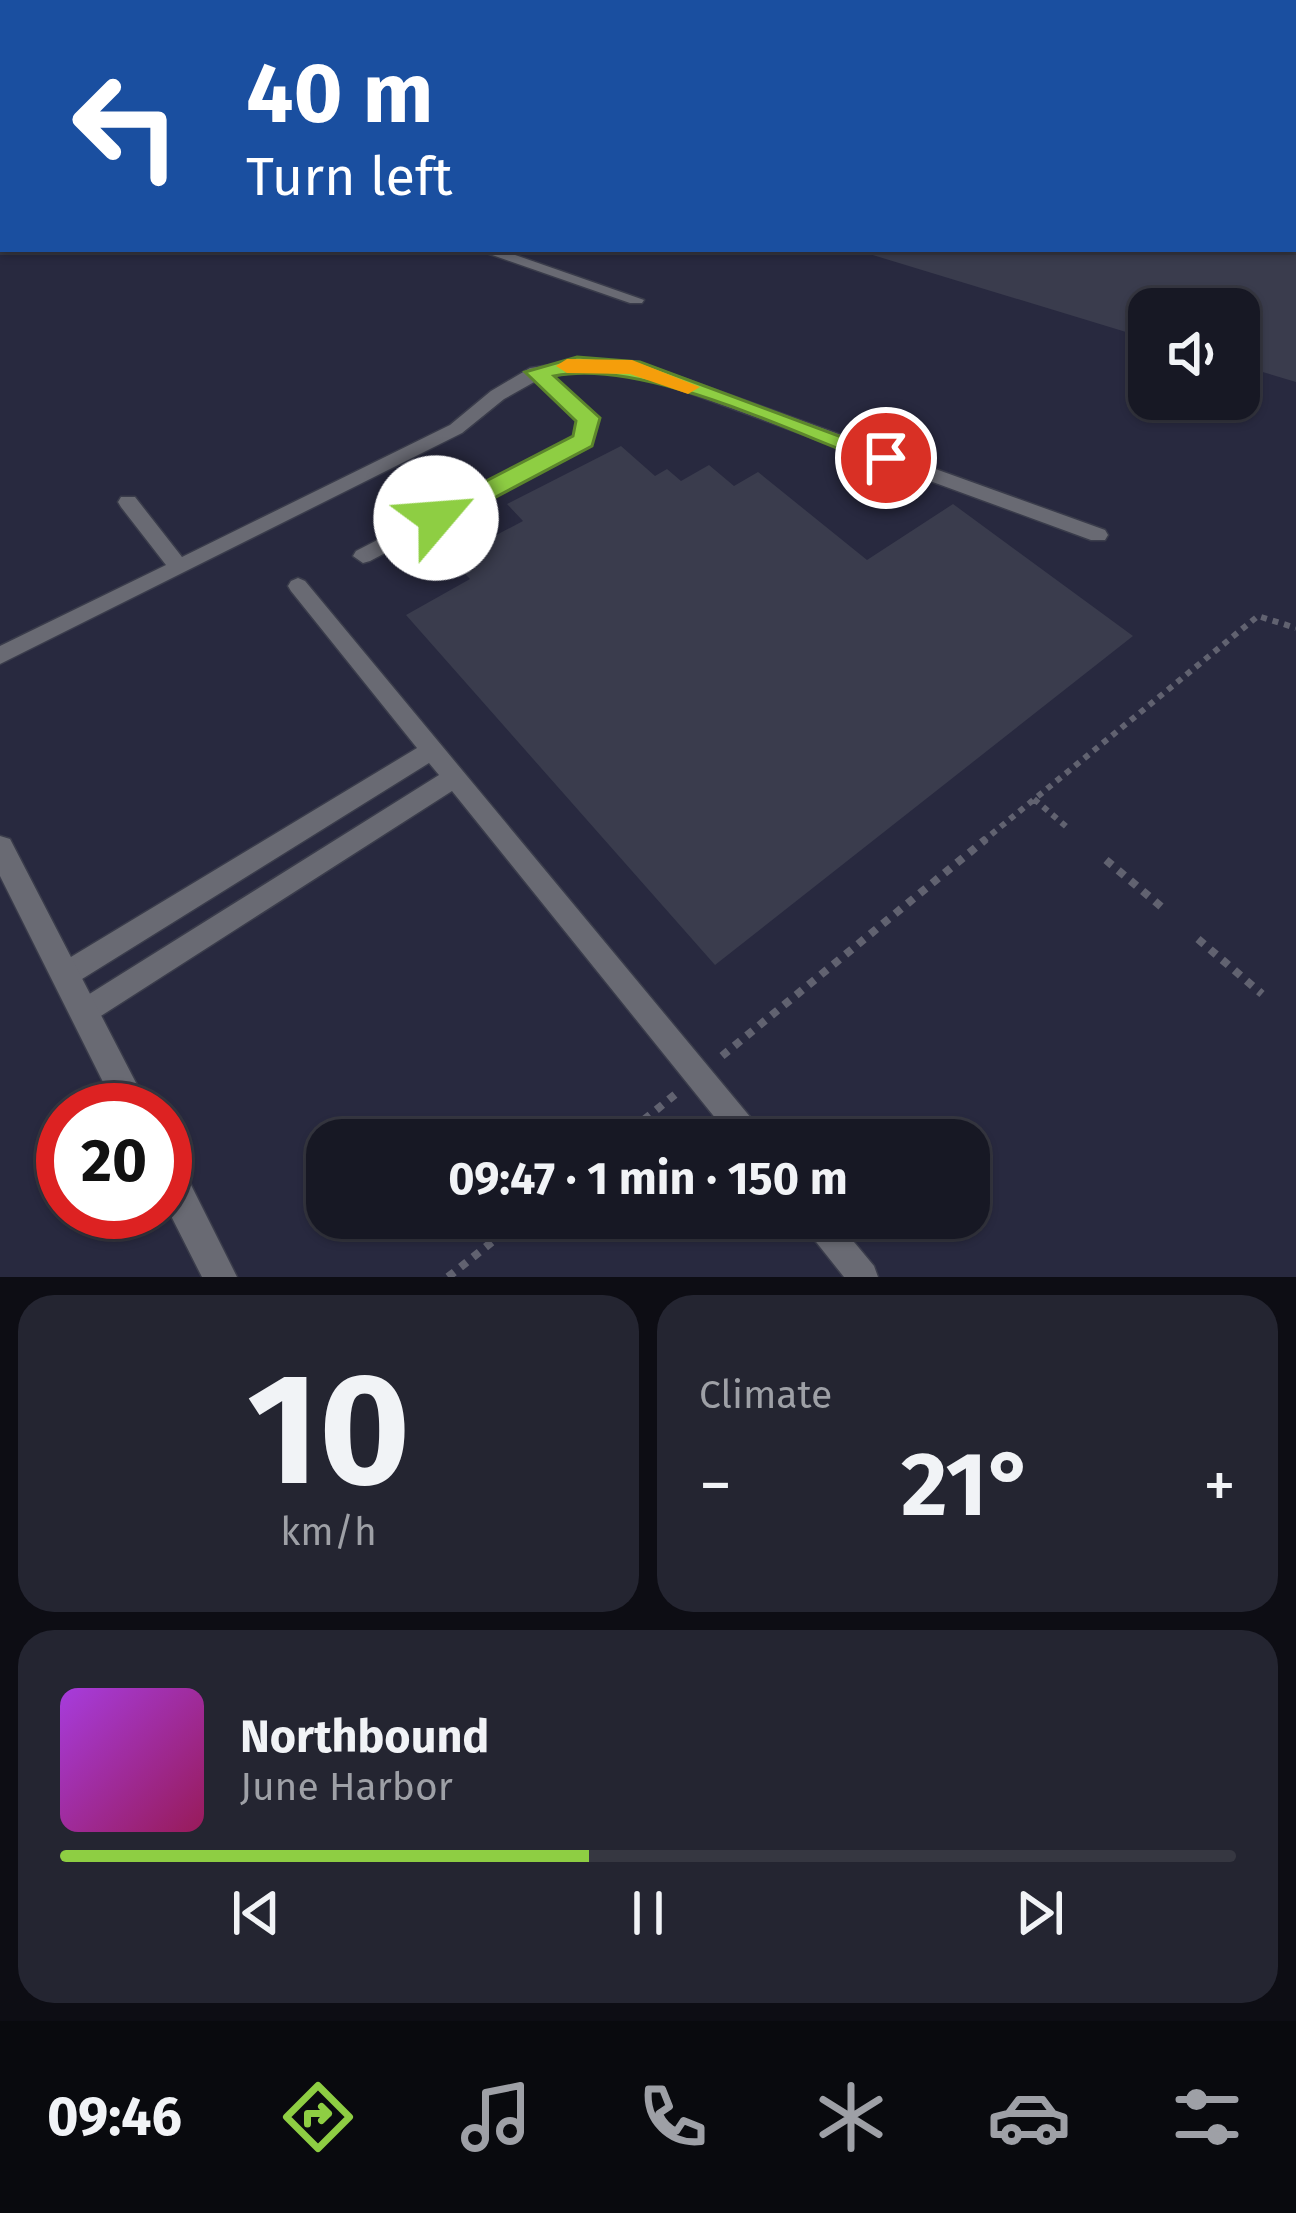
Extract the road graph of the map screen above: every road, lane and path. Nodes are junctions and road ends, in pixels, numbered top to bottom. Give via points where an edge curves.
1 (492, 252) edge
2 (636, 300) dead end
3 (536, 372) junction
4 (128, 502) dead end
5 (1098, 535) dead end
6 (363, 556) dead end
7 (179, 567) junction
8 (298, 586) dead end
9 (1296, 628) edge
10 (0, 656) edge
11 (432, 750) junction
12 (454, 777) junction
13 (1034, 799) junction
14 (1069, 829) dead end
15 (0, 848) edge
16 (1106, 860) dead end
17 (1164, 910) dead end
18 (1198, 939) dead end
19 (65, 975) junction
20 (1262, 994) dead end
21 (84, 1012) junction
22 (719, 1059) dead end
23 (120, 1083) edge
24 (681, 1090) dead end
25 (645, 1119) edge
26 (734, 1119) edge
27 (192, 1222) edge
28 (496, 1239) edge
29 (831, 1239) edge
30 (220, 1277) edge
31 (448, 1277) edge
32 (863, 1277) edge

1 - 2 lane
3 - 5 lane via 632,367
3 - 6 lane via 588,418 584,441
3 - 7 lane via 496,390 456,429
4 - 7 lane
7 - 10 lane
8 - 11 lane
9 - 13 path via 1258,616
11 - 12 lane
11 - 19 lane
12 - 21 lane
12 - 26 lane
13 - 14 path
13 - 22 path
15 - 19 street
16 - 17 path
18 - 20 path
19 - 21 street
21 - 23 street
24 - 25 path
27 - 30 street
28 - 31 path
29 - 32 lane

